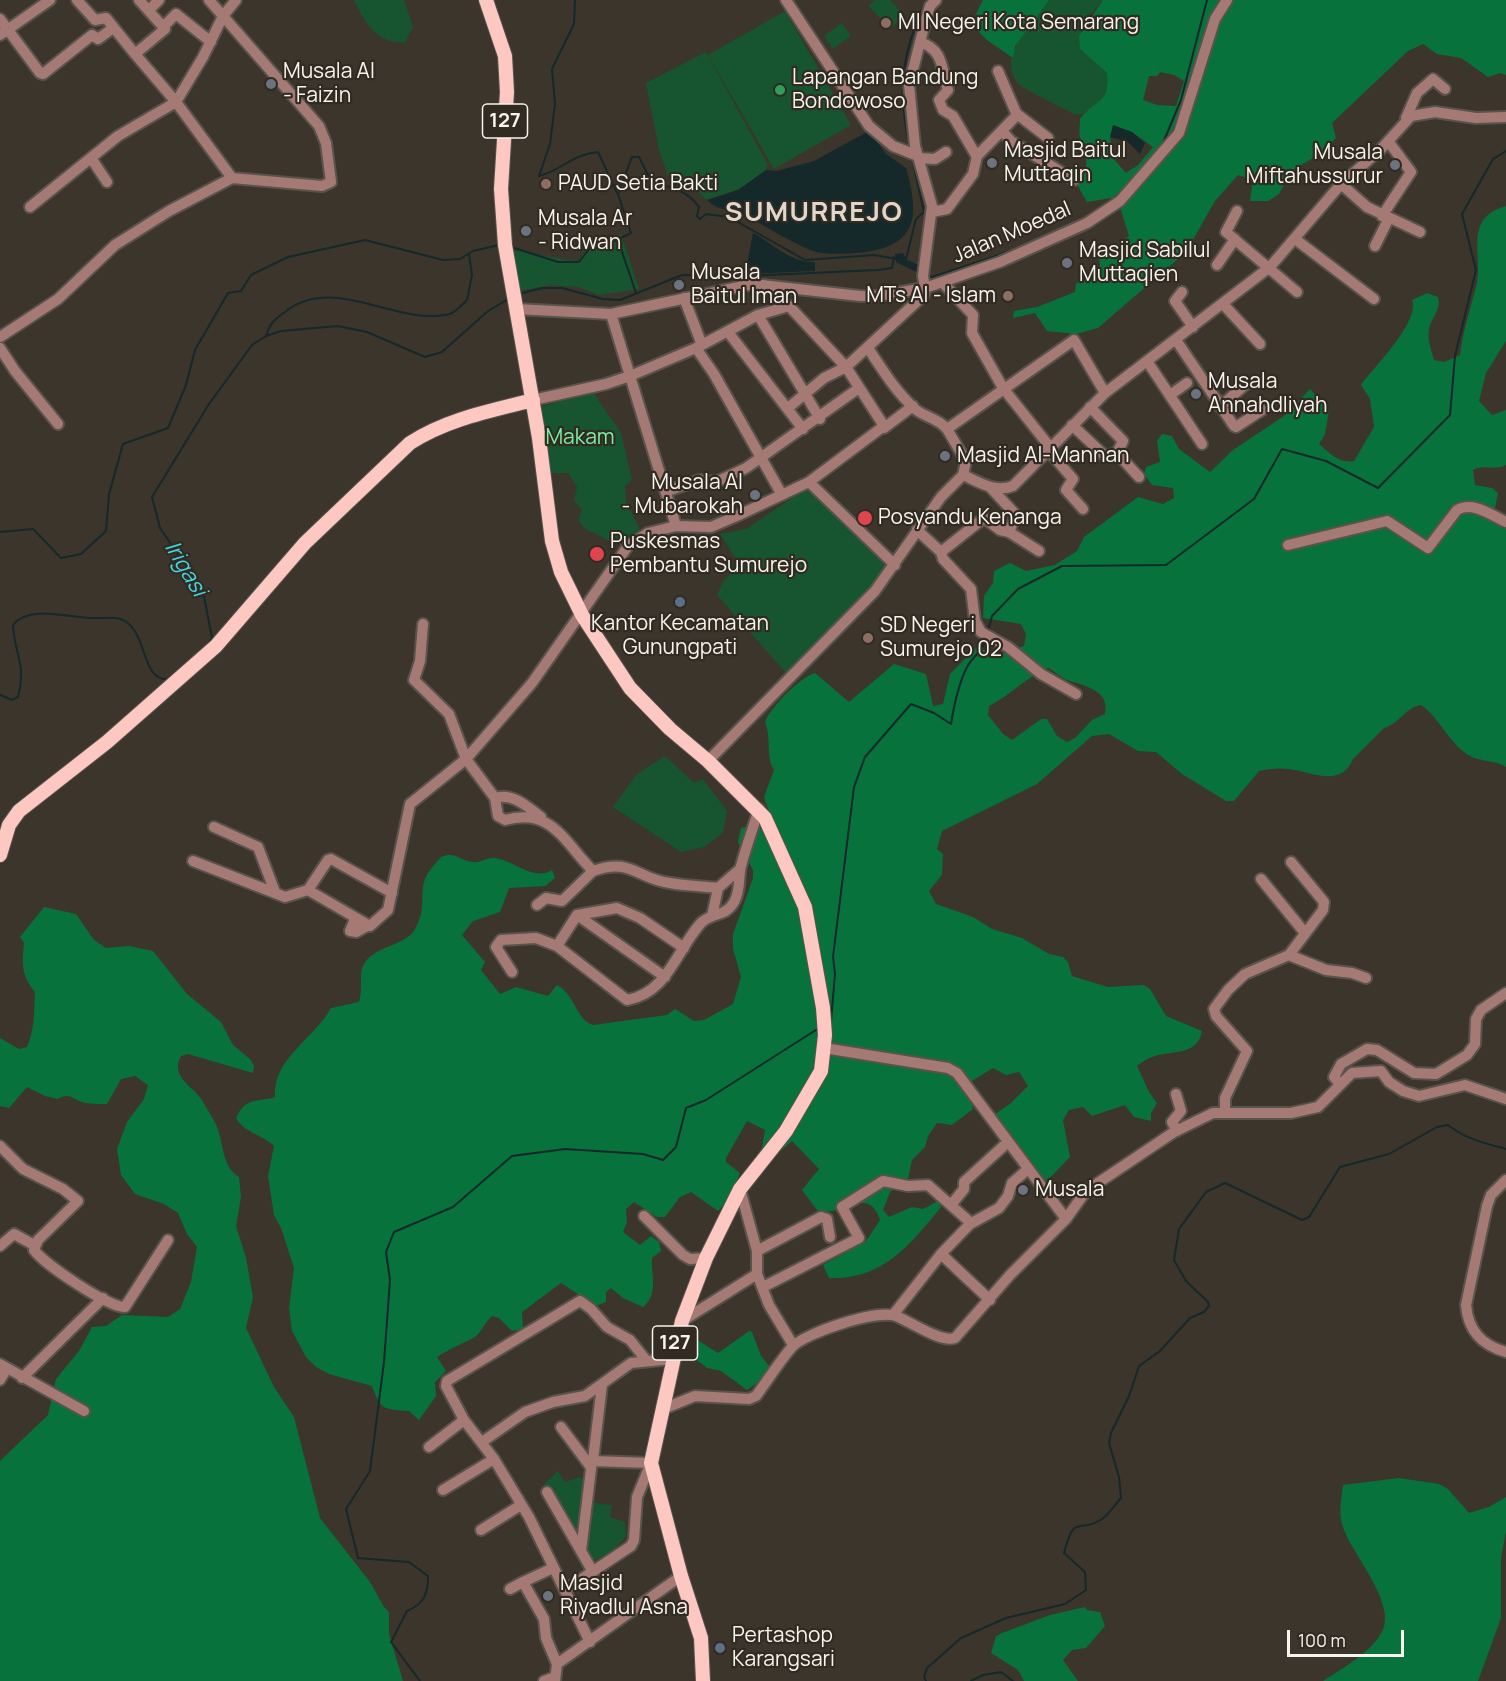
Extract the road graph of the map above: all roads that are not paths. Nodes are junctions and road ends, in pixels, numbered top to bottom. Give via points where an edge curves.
1 (50, 0) edge
2 (77, 0) edge
3 (140, 0) edge
4 (159, 0) edge
5 (209, 0) edge
6 (236, 0) edge
7 (486, 0) edge
8 (786, 0) edge
9 (936, 0) edge
10 (1227, 0) edge
11 (149, 10) junction
12 (223, 16) junction
13 (0, 19) edge
14 (164, 26) junction
15 (113, 28) junction
16 (4, 32) edge
17 (211, 42) junction
18 (920, 42) junction
19 (135, 54) junction
20 (998, 71) dead end
21 (1445, 89) dead end
22 (176, 102) junction
23 (1017, 114) junction
24 (1506, 117) edge
25 (1405, 121) junction
26 (1002, 131) junction
27 (1048, 138) dead end
28 (1388, 141) junction
29 (946, 152) dead end
30 (919, 157) junction
31 (977, 157) junction
32 (91, 158) junction
33 (232, 178) junction
34 (1074, 180) dead end
35 (107, 182) dead end
36 (1341, 184) junction
37 (30, 207) dead end
38 (1238, 211) dead end
39 (932, 212) junction
40 (1385, 218) junction
41 (1420, 232) dead end
42 (1235, 239) junction
43 (1295, 239) junction
44 (1375, 246) dead end
45 (1217, 265) dead end
46 (1270, 267) junction
47 (930, 280) junction
48 (1182, 292) dead end
49 (1297, 292) dead end
50 (684, 298) junction
51 (1374, 299) dead end
52 (1223, 304) junction
53 (516, 309) junction
54 (611, 314) junction
55 (758, 315) junction
56 (1193, 327) junction
57 (728, 332) junction
58 (0, 337) edge
59 (1176, 340) junction
60 (1260, 344) dead end
61 (699, 347) junction
62 (0, 348) edge
63 (868, 348) junction
64 (1147, 361) junction
65 (846, 367) junction
66 (630, 376) junction
67 (1187, 383) dead end
68 (1246, 383) dead end
69 (859, 388) junction
70 (1003, 388) junction
71 (1105, 393) junction
72 (805, 394) junction
73 (1170, 395) junction
74 (533, 400) junction
75 (913, 406) junction
76 (1220, 407) junction
77 (788, 408) junction
78 (1090, 408) junction
79 (1262, 410) dead end
80 (819, 418) junction
81 (58, 424) dead end
82 (1072, 425) junction
83 (884, 428) junction
84 (803, 429) junction
85 (947, 429) junction
86 (1202, 444) dead end
87 (1049, 448) junction
88 (1118, 453) junction
89 (761, 458) junction
90 (963, 475) junction
91 (1139, 477) dead end
92 (809, 482) junction
93 (991, 488) junction
94 (667, 491) junction
95 (782, 495) junction
96 (1083, 509) dead end
97 (1506, 522) edge
98 (676, 526) junction
99 (917, 530) junction
100 (1009, 532) junction
101 (1288, 545) dead end
102 (1039, 551) dead end
103 (941, 552) junction
104 (896, 565) junction
105 (582, 615) junction
106 (423, 624) dead end
107 (1076, 694) dead end
108 (466, 759) junction
109 (708, 761) junction
110 (495, 798) junction
111 (759, 808) junction
112 (543, 819) junction
113 (214, 827) dead end
114 (0, 855) edge
115 (193, 861) dead end
116 (1291, 862) dead end
117 (740, 869) junction
118 (593, 871) junction
119 (1261, 879) dead end
120 (718, 888) junction
121 (308, 890) junction
122 (275, 892) junction
123 (392, 893) junction
124 (537, 905) dead end
125 (577, 915) junction
126 (712, 916) junction
127 (1305, 933) junction
128 (557, 946) junction
129 (684, 948) junction
130 (1289, 955) junction
131 (512, 972) dead end
132 (665, 977) junction
133 (1366, 978) dead end
134 (1506, 993) edge
135 (824, 1042) junction
136 (1339, 1083) junction
137 (1176, 1094) dead end
138 (1506, 1099) edge
139 (1225, 1111) junction
140 (1177, 1131) junction
141 (1008, 1142) junction
142 (0, 1146) edge
143 (1028, 1169) junction
144 (1506, 1180) edge
145 (740, 1189) junction
146 (951, 1205) junction
147 (644, 1216) dead end
148 (1066, 1219) junction
149 (971, 1223) junction
150 (830, 1237) dead end
151 (168, 1240) dead end
152 (34, 1245) junction
153 (0, 1246) edge
154 (757, 1251) junction
155 (941, 1254) junction
156 (706, 1258) junction
157 (758, 1274) junction
158 (763, 1287) junction
159 (103, 1298) junction
160 (990, 1300) junction
161 (893, 1315) junction
162 (681, 1321) junction
163 (794, 1346) junction
164 (1506, 1352) edge
165 (672, 1359) junction
166 (646, 1360) junction
167 (3, 1366) edge
168 (22, 1378) junction
169 (0, 1380) edge
170 (602, 1385) junction
171 (663, 1409) junction
172 (84, 1411) dead end
173 (464, 1420) junction
174 (561, 1427) dead end
175 (482, 1442) junction
176 (429, 1447) dead end
177 (494, 1459) junction
178 (592, 1463) junction
179 (651, 1463) junction
180 (443, 1490) dead end
181 (547, 1492) dead end
182 (522, 1505) junction
183 (481, 1530) dead end
184 (581, 1551) junction
185 (554, 1568) junction
186 (593, 1572) junction
187 (681, 1576) junction
188 (523, 1582) junction
189 (510, 1589) dead end
190 (565, 1590) junction
191 (590, 1642) junction
192 (557, 1664) junction
193 (555, 1679) edge
194 (544, 1681) edge
195 (703, 1681) edge

1 - 16 street
2 - 15 street via 95,20 104,17
3 - 11 street
4 - 11 street
5 - 12 street
6 - 12 street
7 - 53 main road, 127 via 505,56 507,92 501,189
8 - 30 street via 869,126 892,146
9 - 18 street via 930,6
10 - 47 street, Jalan Moedal via 1215,19 1179,133 1120,201 1087,223
11 - 14 street
12 - 17 street
12 - 33 street via 321,129 332,174 329,185
13 - 16 street
14 - 17 street via 176,14
14 - 19 street
15 - 16 street via 98,39 92,35 43,74
15 - 19 street
17 - 22 street
18 - 30 street via 909,85
18 - 31 street via 938,52 948,90 939,100
19 - 22 street
20 - 23 street
21 - 25 street via 1433,79 1417,93
22 - 32 street via 127,130
22 - 33 street
23 - 26 street
23 - 27 street
24 - 25 street via 1435,112 1413,114
25 - 28 street
26 - 31 street
26 - 34 street via 1011,141
28 - 36 street
28 - 40 street via 1411,173
29 - 30 street via 935,159
30 - 39 street
31 - 39 street via 973,174 947,209
32 - 35 street
32 - 37 street
33 - 58 street via 115,245 58,299
36 - 40 street
36 - 43 street
38 - 42 street via 1226,230
39 - 47 street
40 - 41 street
40 - 44 street
42 - 45 street
42 - 46 street
43 - 46 street
43 - 51 street
46 - 49 street
46 - 52 street
47 - 50 street, Jalan Moedal via 877,296 753,284
47 - 63 street via 924,295
47 - 70 street via 974,315 972,333
48 - 56 street via 1174,301
50 - 54 street, Jalan Moedal
50 - 61 street
52 - 56 street
52 - 60 street
53 - 54 street, Jalan Moedal
53 - 74 main road, 127
54 - 66 street
55 - 57 street
55 - 65 street via 791,307
55 - 72 street
56 - 59 street
57 - 61 street
57 - 77 street
59 - 64 street
59 - 76 street
61 - 66 street
61 - 89 street
62 - 81 street
63 - 65 street
63 - 75 street
64 - 71 street
64 - 73 street
65 - 69 street
65 - 72 street
66 - 74 street
66 - 94 street
67 - 73 street
68 - 76 street
69 - 80 street
69 - 83 street
70 - 71 street via 1074,340
70 - 85 street
70 - 87 street
71 - 78 street
72 - 77 street
72 - 80 street
73 - 86 street
74 - 105 main road, 127 via 552,541 561,572
74 - 114 main road via 454,421 410,443 305,543 216,646 107,742 20,811 9,825
75 - 83 street
75 - 85 street
76 - 79 street via 1236,427
77 - 84 street
78 - 82 street
78 - 88 street via 1123,441
80 - 84 street
82 - 87 street
82 - 88 street via 1105,456
83 - 92 street
84 - 89 street
85 - 90 street via 966,461
87 - 93 street via 1013,486
87 - 96 street via 1073,479 1066,490
88 - 91 street
89 - 94 street via 716,482 700,480
89 - 95 street
90 - 93 street
90 - 99 street
92 - 95 street
92 - 104 street
93 - 100 street via 1016,515
94 - 98 street
95 - 98 street via 711,527
97 - 101 street via 1478,508 1464,506 1428,548 1387,522
98 - 105 street via 648,533 628,546
99 - 103 street
99 - 104 street
100 - 102 street
100 - 103 street via 984,518
103 - 107 street via 971,589 975,621 981,632
104 - 109 street
105 - 108 street via 532,683
105 - 109 main road, 127 via 630,688
106 - 108 street via 414,680 448,714
108 - 110 street
108 - 123 street via 410,804
109 - 111 main road, 127
110 - 112 street via 511,797
110 - 112 street via 496,812 505,820 526,815
111 - 117 street
111 - 135 main road, 127 via 805,907 823,1008
112 - 118 street
113 - 122 street via 255,845
115 - 122 street
116 - 127 street via 1324,902 1323,910
117 - 120 street
117 - 126 street via 733,905 720,916
118 - 120 street via 619,865 669,883
118 - 124 street via 562,901 546,898
119 - 127 street
120 - 126 street
121 - 122 street via 289,898
121 - 123 street via 331,859
121 - 123 street via 367,926 387,913
125 - 128 street
125 - 129 street via 617,908 640,918
125 - 132 street
126 - 129 street via 702,921
127 - 130 street
128 - 131 street via 536,938 501,940 496,947
128 - 132 street via 627,999 646,994
129 - 132 street
130 - 133 street via 1326,970
130 - 139 street via 1245,974 1214,1009 1216,1017 1247,1051 1225,1098
134 - 136 street via 1481,1010 1476,1019 1475,1044 1460,1061 1436,1074 1414,1073 1377,1050 1367,1049 1341,1064 1334,1077
135 - 141 street via 953,1070
135 - 145 main road, 127 via 821,1071 804,1103
136 - 138 street via 1352,1073 1371,1070 1381,1071 1396,1086 1419,1096 1464,1085
136 - 139 street via 1318,1107 1291,1113
137 - 140 street via 1181,1111 1172,1124
139 - 140 street
140 - 148 street via 1086,1191
141 - 143 street
141 - 146 street via 964,1182 964,1189
142 - 152 street via 23,1169 78,1201
143 - 148 street
143 - 149 street via 1012,1182 999,1208
144 - 164 street via 1491,1195 1487,1206 1466,1305 1467,1320 1479,1337
145 - 154 street
145 - 156 main road, 127
146 - 149 street
146 - 158 street via 928,1185 884,1181 842,1207 859,1238
147 - 156 street via 683,1255 698,1260
148 - 160 street
149 - 155 street
150 - 154 street via 830,1226 821,1217
151 - 159 street via 126,1307
152 - 153 street via 14,1234
152 - 159 street via 40,1258
154 - 157 street
155 - 160 street
155 - 161 street
156 - 162 main road, 127
157 - 158 street
157 - 162 street
158 - 163 street via 769,1305
159 - 168 street
160 - 161 street via 955,1338 948,1340
161 - 163 street via 870,1315 842,1323
162 - 165 main road, 127
163 - 171 street via 756,1396 695,1396
165 - 166 street
165 - 171 main road, 127
166 - 170 street via 631,1363
166 - 173 street via 630,1340 607,1327 580,1302 448,1379 446,1386
167 - 168 street
167 - 169 street
168 - 172 street
170 - 175 street via 585,1396 525,1412
170 - 178 street
171 - 179 main road, 127
173 - 175 street
173 - 176 street
174 - 178 street
175 - 177 street
177 - 180 street
177 - 182 street
178 - 179 street
178 - 184 street
179 - 186 street via 639,1488 631,1546
179 - 187 main road, 127
181 - 184 street
182 - 183 street
182 - 185 street
184 - 186 street
185 - 188 street
185 - 190 street
186 - 190 street
187 - 191 street
187 - 195 main road, 127 via 701,1638
188 - 189 street
188 - 192 street via 544,1619 546,1638
190 - 191 street
191 - 192 street
192 - 193 street
193 - 194 street

